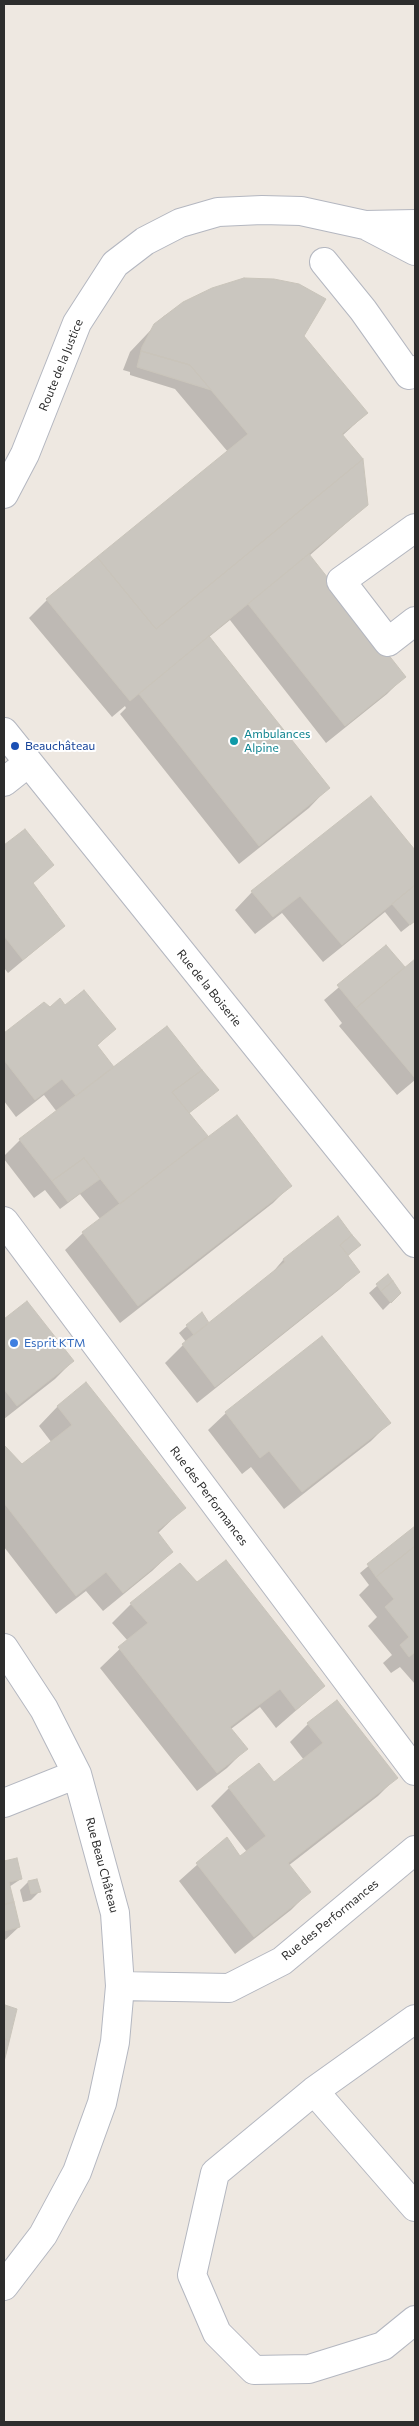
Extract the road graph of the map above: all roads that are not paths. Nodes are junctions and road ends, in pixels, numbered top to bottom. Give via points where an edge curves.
1 (415, 224) edge
2 (366, 225) junction
3 (415, 251) edge
4 (324, 262) dead end
5 (415, 370) edge
6 (4, 494) edge
7 (415, 528) edge
8 (415, 621) edge
9 (4, 732) edge
10 (28, 763) junction
11 (4, 782) edge
12 (4, 1221) edge
13 (415, 1243) edge
14 (4, 1648) edge
15 (415, 1771) edge
16 (77, 1774) junction
17 (4, 1804) edge
18 (415, 1850) edge
19 (120, 1986) junction
20 (415, 2019) edge
21 (314, 2091) junction
22 (415, 2207) edge
23 (4, 2286) edge
24 (415, 2320) edge

1 - 2 street, Route de la Justice
2 - 3 street, Route de la Justice
2 - 6 street, Route de la Justice via 301,211 218,212 180,223 145,241 115,264 77,323 25,454
4 - 5 street via 409,375
7 - 8 street via 341,581 388,642
9 - 10 street, Rue de la Boiserie
10 - 11 street
10 - 13 street, Rue de la Boiserie
12 - 15 street, Rue des Performances
14 - 16 street, Rue Beau Château via 44,1709
16 - 17 street
16 - 19 street, Rue Beau Château via 115,1913
18 - 19 street, Rue des Performances via 282,1961 229,1988
19 - 23 street, Rue Beau Château via 115,2042 102,2103 77,2172 43,2235
20 - 21 street
21 - 22 street
21 - 24 street via 215,2173 192,2275 217,2333 254,2370 309,2369 383,2346

